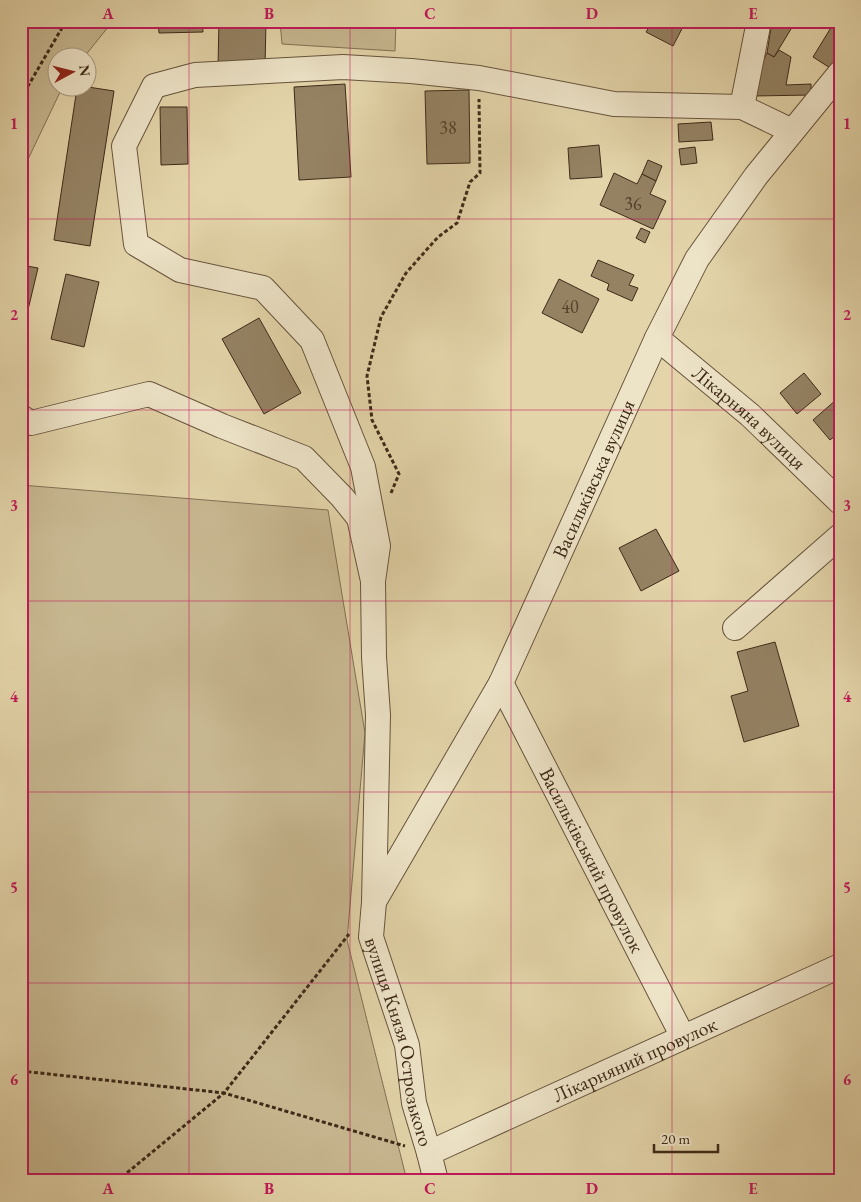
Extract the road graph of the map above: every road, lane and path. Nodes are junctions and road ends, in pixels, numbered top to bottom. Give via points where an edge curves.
1 (66, 21) edge
2 (759, 21) edge
3 (840, 73) edge
4 (479, 78) junction
5 (21, 98) edge
6 (742, 107) junction
7 (792, 131) junction
8 (658, 338) junction
9 (21, 417) edge
10 (840, 502) edge
11 (373, 520) junction
12 (840, 536) edge
13 (373, 581) junction
14 (735, 628) dead end
15 (501, 682) junction
16 (374, 902) junction
17 (350, 933) dead end
18 (840, 966) edge
19 (683, 1037) junction
20 (21, 1071) edge
21 (224, 1093) junction
22 (429, 1153) junction
23 (117, 1181) edge
24 (436, 1181) edge

1 - 5 path
2 - 6 street
3 - 7 street, Васильківська вулиця
4 - 6 street via 614,104
4 - 11 path via 480,173 470,182 457,223 438,237 406,273 381,317 367,376 372,420 399,474 382,514
4 - 11 street via 342,67 195,75 154,86 124,146 136,244 180,270 263,288 312,340 363,467
6 - 7 street
7 - 8 street, Васильківська вулиця via 697,260
8 - 10 street, Лікарняна вулиця via 750,415
8 - 15 street, Васильківська вулиця
9 - 13 street via 30,423 149,394 304,458 359,518
11 - 13 street via 378,546
12 - 14 street
13 - 16 street, вулиця Князя Острозького via 378,714
15 - 16 street, Васильківська вулиця
15 - 19 street, Васильківський провулок
16 - 22 street, вулиця Князя Острозького via 371,937 407,1045 414,1103
17 - 21 path
18 - 19 street, Лікарняний провулок
19 - 22 street, Лікарняний провулок
20 - 21 path
21 - 22 path
21 - 23 path
22 - 24 street, вулиця Князя Острозького

